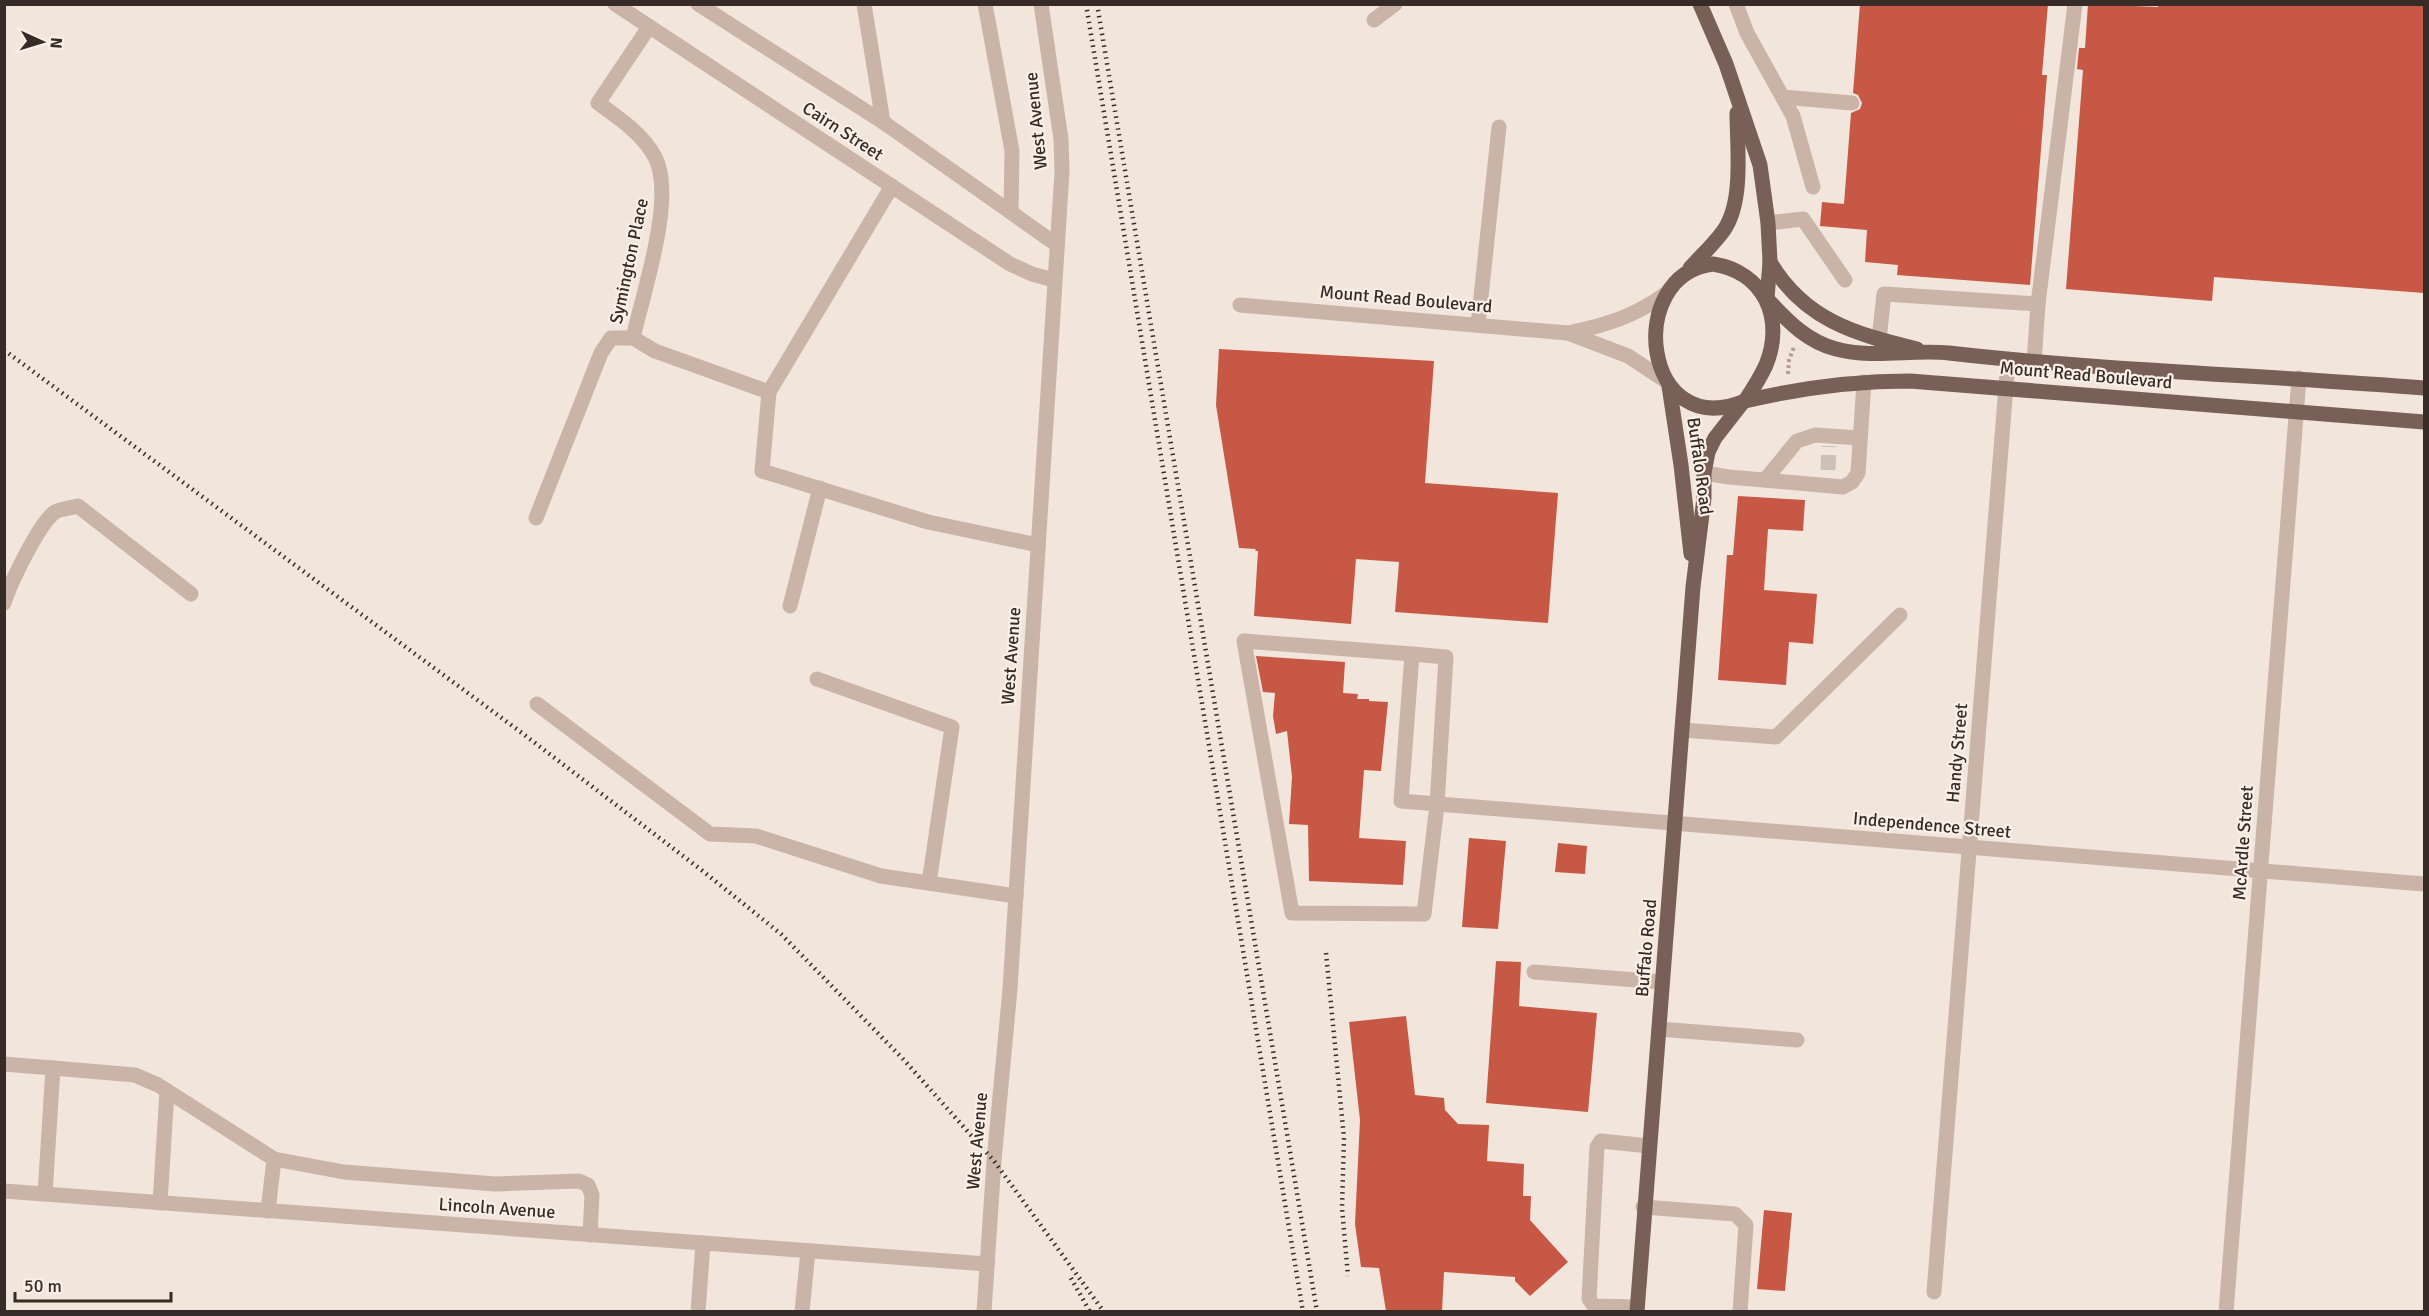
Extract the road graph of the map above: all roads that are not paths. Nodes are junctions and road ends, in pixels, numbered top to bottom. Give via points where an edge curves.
1 (615, 4) edge
2 (698, 4) edge
3 (864, 4) edge
4 (985, 4) edge
5 (1041, 4) edge
6 (1395, 4) edge
7 (1700, 4) edge
8 (1736, 4) edge
9 (2076, 4) edge
10 (1374, 20) dead end
11 (649, 27) junction
12 (1783, 97) junction
13 (1737, 101) junction
14 (1852, 103) dead end
15 (883, 122) junction
16 (1499, 127) dead end
17 (891, 186) junction
18 (1813, 187) dead end
19 (1011, 212) junction
20 (1768, 223) junction
21 (1057, 244) junction
22 (1770, 262) junction
23 (1686, 273) junction
24 (1054, 280) junction
25 (1845, 280) dead end
26 (1668, 292) junction
27 (1767, 299) junction
28 (2038, 304) junction
29 (1240, 305) dead end
30 (1478, 325) junction
31 (1568, 333) junction
32 (633, 338) junction
33 (1879, 340) junction
34 (1926, 351) junction
35 (2008, 361) junction
36 (2034, 363) junction
37 (2300, 378) junction
38 (1864, 382) junction
39 (1668, 384) junction
40 (2424, 387) edge
41 (2006, 388) junction
42 (769, 392) junction
43 (1744, 401) junction
44 (2297, 412) junction
45 (2424, 422) edge
46 (1860, 438) junction
47 (1828, 470) tunnel mouth
48 (1704, 472) junction
49 (1765, 480) junction
50 (1827, 485) junction
51 (820, 488) junction
52 (536, 518) dead end
53 (1038, 545) junction
54 (1693, 587) junction
55 (191, 594) dead end
56 (4, 603) edge
57 (790, 606) dead end
58 (1900, 615) dead end
59 (1412, 654) junction
60 (817, 679) dead end
61 (537, 704) dead end
62 (1682, 730) junction
63 (1437, 805) junction
64 (1675, 824) junction
65 (1969, 847) junction
66 (2261, 871) junction
67 (929, 883) junction
68 (2424, 884) edge
69 (1016, 896) junction
70 (1534, 972) dead end
71 (1662, 981) junction
72 (1659, 1029) junction
73 (1797, 1040) dead end
74 (4, 1064) edge
75 (53, 1068) junction
76 (167, 1091) junction
77 (1649, 1146) junction
78 (274, 1159) junction
79 (4, 1191) edge
80 (45, 1194) junction
81 (160, 1203) junction
82 (1644, 1207) junction
83 (268, 1210) junction
84 (590, 1235) junction
85 (703, 1243) junction
86 (808, 1251) junction
87 (987, 1264) junction
88 (1934, 1292) dead end
89 (1637, 1309) edge
90 (698, 1311) edge
91 (802, 1311) edge
92 (984, 1311) edge
93 (1740, 1311) edge
94 (2226, 1311) edge

1 - 11 street, Cairn Street
2 - 15 street
3 - 15 street
4 - 19 street via 1012,151
5 - 21 street, West Avenue via 1061,139
6 - 10 street
7 - 13 main road
8 - 12 street via 1747,33
9 - 28 street
11 - 17 street, Cairn Street
11 - 32 street, Symington Place via 598,103 645,142 656,159 663,188 661,218
12 - 14 street
12 - 18 street via 1793,116
13 - 20 main road via 1760,165
13 - 23 main road via 1737,185 1731,218
15 - 19 street
16 - 30 street
17 - 24 street, Cairn Street via 1010,264
17 - 42 street
19 - 21 street
20 - 22 main road
20 - 25 street via 1803,219
21 - 24 street, West Avenue
22 - 27 main road
22 - 33 main road via 1784,284 1816,313
23 - 26 main road
23 - 27 main road via 1713,264 1737,270
24 - 53 street, West Avenue
26 - 31 street via 1626,317
26 - 39 main road via 1655,339 1660,368
27 - 34 main road, Mount Read Boulevard via 1808,337 1838,349 1902,355
27 - 43 main road via 1771,348 1760,377
28 - 33 street via 1884,294
28 - 36 street
29 - 30 street, Mount Read Boulevard
30 - 31 street, Mount Read Boulevard
31 - 39 street via 1628,356
32 - 42 street, Symington Place via 655,351
32 - 52 street via 611,338 601,353
33 - 34 main road
34 - 35 main road, Mount Read Boulevard
35 - 36 main road, Mount Read Boulevard
35 - 41 street, Handy Street
36 - 37 main road, Mount Read Boulevard
37 - 40 main road, Mount Read Boulevard
37 - 44 street, McArdle Street
38 - 41 main road, Mount Read Boulevard
38 - 43 main road, Mount Read Boulevard via 1791,390
38 - 46 street
39 - 43 main road via 1689,402 1702,407
39 - 54 main road, Buffalo Road via 1682,465
41 - 44 main road, Mount Read Boulevard
41 - 65 street, Handy Street
42 - 51 street via 762,471
43 - 48 main road, Buffalo Road via 1715,438
44 - 45 main road, Mount Read Boulevard
44 - 66 street, McArdle Street
46 - 49 street via 1830,441 1815,435 1797,441
46 - 50 street via 1858,473 1852,482 1844,487
47 - 50 street
48 - 49 street
48 - 54 main road, Buffalo Road
49 - 50 street
51 - 53 street via 928,522
51 - 57 street
53 - 69 street, West Avenue
54 - 62 main road, Buffalo Road
55 - 56 street via 78,506 55,512 9,586
58 - 62 street via 1776,737
59 - 63 street via 1446,657
59 - 63 street, Independence Street via 1401,801
59 - 63 street via 1244,641 1292,913 1424,914
60 - 67 street via 952,727
61 - 67 street via 710,834 756,836 881,876
62 - 64 main road, Buffalo Road
63 - 64 street, Independence Street
64 - 65 street, Independence Street
64 - 71 main road, Buffalo Road
65 - 66 street, Independence Street
65 - 88 street, Handy Street
66 - 68 street, Independence Street
66 - 94 street, McArdle Street
67 - 69 street
69 - 87 street, West Avenue
70 - 71 street
71 - 72 main road, Buffalo Road
72 - 73 street
72 - 77 main road, Buffalo Road
74 - 75 street
75 - 76 street via 135,1075
75 - 80 street
76 - 78 street
76 - 81 street
77 - 82 main road, Buffalo Road
77 - 89 street via 1601,1141 1597,1147 1588,1299 1594,1306
78 - 83 street
78 - 84 street via 344,1172 495,1184 579,1181 588,1185 592,1195
79 - 80 street, Lincoln Avenue
80 - 81 street, Lincoln Avenue
81 - 83 street, Lincoln Avenue
82 - 89 main road, Buffalo Road
82 - 93 street via 1735,1215 1746,1225
83 - 84 street, Lincoln Avenue
84 - 85 street, Lincoln Avenue
85 - 86 street, Lincoln Avenue
85 - 90 street
86 - 87 street, Lincoln Avenue
86 - 91 street
87 - 92 street, West Avenue

